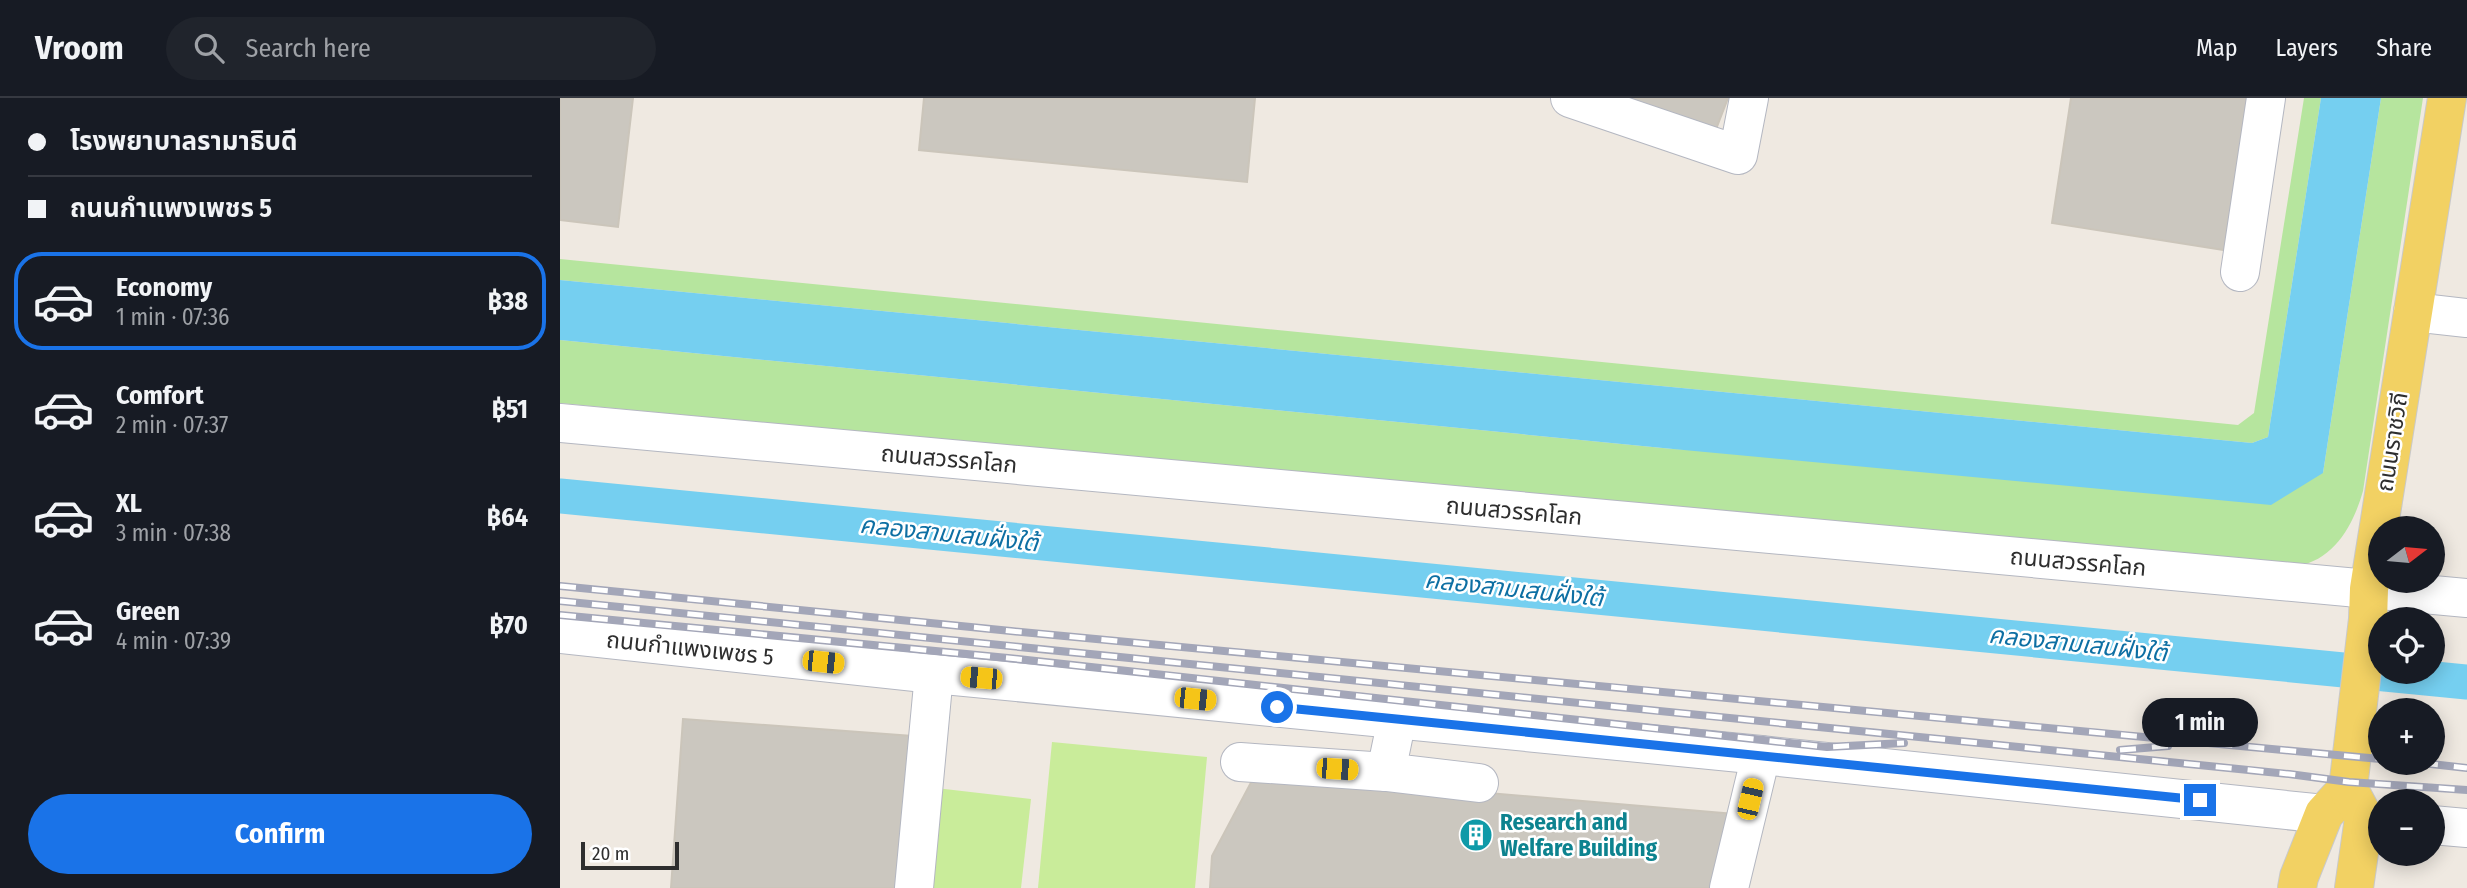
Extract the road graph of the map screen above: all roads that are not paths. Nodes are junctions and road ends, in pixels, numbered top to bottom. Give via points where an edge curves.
1 (1570, 98) edge
2 (1749, 98) edge
3 (2266, 98) edge
4 (2447, 98) edge
5 (2240, 272) dead end
6 (2413, 312) junction
7 (2467, 318) edge
8 (560, 423) edge
9 (2467, 598) edge
10 (2368, 604) junction
11 (560, 634) edge
12 (934, 674) junction
13 (1397, 719) junction
14 (1761, 755) junction
15 (1240, 762) dead end
16 (1385, 772) junction
17 (1479, 783) dead end
18 (2346, 816) edge
19 (2445, 826) edge
20 (2467, 828) edge
21 (914, 888) edge
22 (1729, 888) edge
23 (2297, 888) edge
24 (2321, 888) edge
25 (2354, 888) edge

1 - 2 street via 1738,155
3 - 5 street
4 - 6 main road, ถนนราชวิถี
6 - 7 street
6 - 10 main road, ถนนราชวิถี
8 - 10 street, ถนนสวรรคโลก
9 - 10 street, ถนนสวรรคโลก
10 - 18 main road, ถนนราชวิถี
11 - 12 street, ถนนกำแพงเพชร 5
12 - 13 street, ถนนกำแพงเพชร 5
12 - 21 street
13 - 14 street, ถนนกำแพงเพชร 5
13 - 16 street
14 - 18 street, ถนนกำแพงเพชร 5
14 - 22 street
15 - 16 street
16 - 17 street
18 - 23 main road, ถนนราชวิถี via 2299,877
18 - 24 main road
18 - 25 main road, ถนนราชวิถี
19 - 20 street

